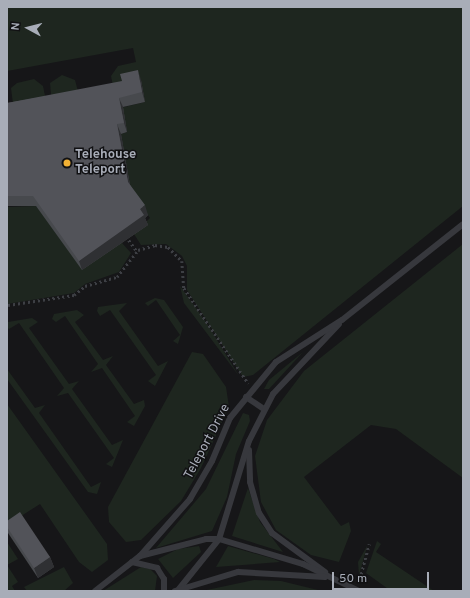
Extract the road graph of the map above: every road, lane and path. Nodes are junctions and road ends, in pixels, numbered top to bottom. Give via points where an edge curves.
1 (463, 224) edge
2 (124, 232) edge
3 (137, 251) junction
4 (8, 305) dead end
5 (342, 320) junction
6 (252, 388) junction
7 (246, 397) junction
8 (264, 409) junction
9 (249, 441) junction
10 (219, 539) junction
11 (369, 544) dead end
12 (140, 556) junction
13 (132, 562) junction
14 (362, 574) dead end
15 (331, 577) junction
16 (177, 590) edge
17 (95, 591) edge
18 (164, 591) edge
19 (359, 591) edge

1 - 5 lane, Teleport Drive
2 - 3 path
3 - 4 path via 121,273 112,279 85,286 74,294
3 - 6 path via 155,244 168,247 178,256 184,268 184,288 225,353
5 - 6 lane, Teleport Drive via 299,345
5 - 8 lane, Teleport Drive via 273,394
6 - 7 lane, Teleport Drive
7 - 8 lane
7 - 12 lane, Teleport Drive via 230,418 212,461 190,499
8 - 9 lane, Teleport Drive
9 - 10 lane, Teleport Drive
9 - 15 lane, Teleport Drive via 250,482 259,513 272,533
10 - 12 lane, Teleport Drive via 206,539
10 - 15 lane, Teleport Drive via 303,564
10 - 16 lane, Teleport Drive
11 - 14 path
12 - 13 lane, Teleport Drive
13 - 17 lane, Teleport Drive
13 - 18 lane via 157,568 164,579
15 - 16 lane, Teleport Drive via 248,571
15 - 19 lane, Teleport Drive

